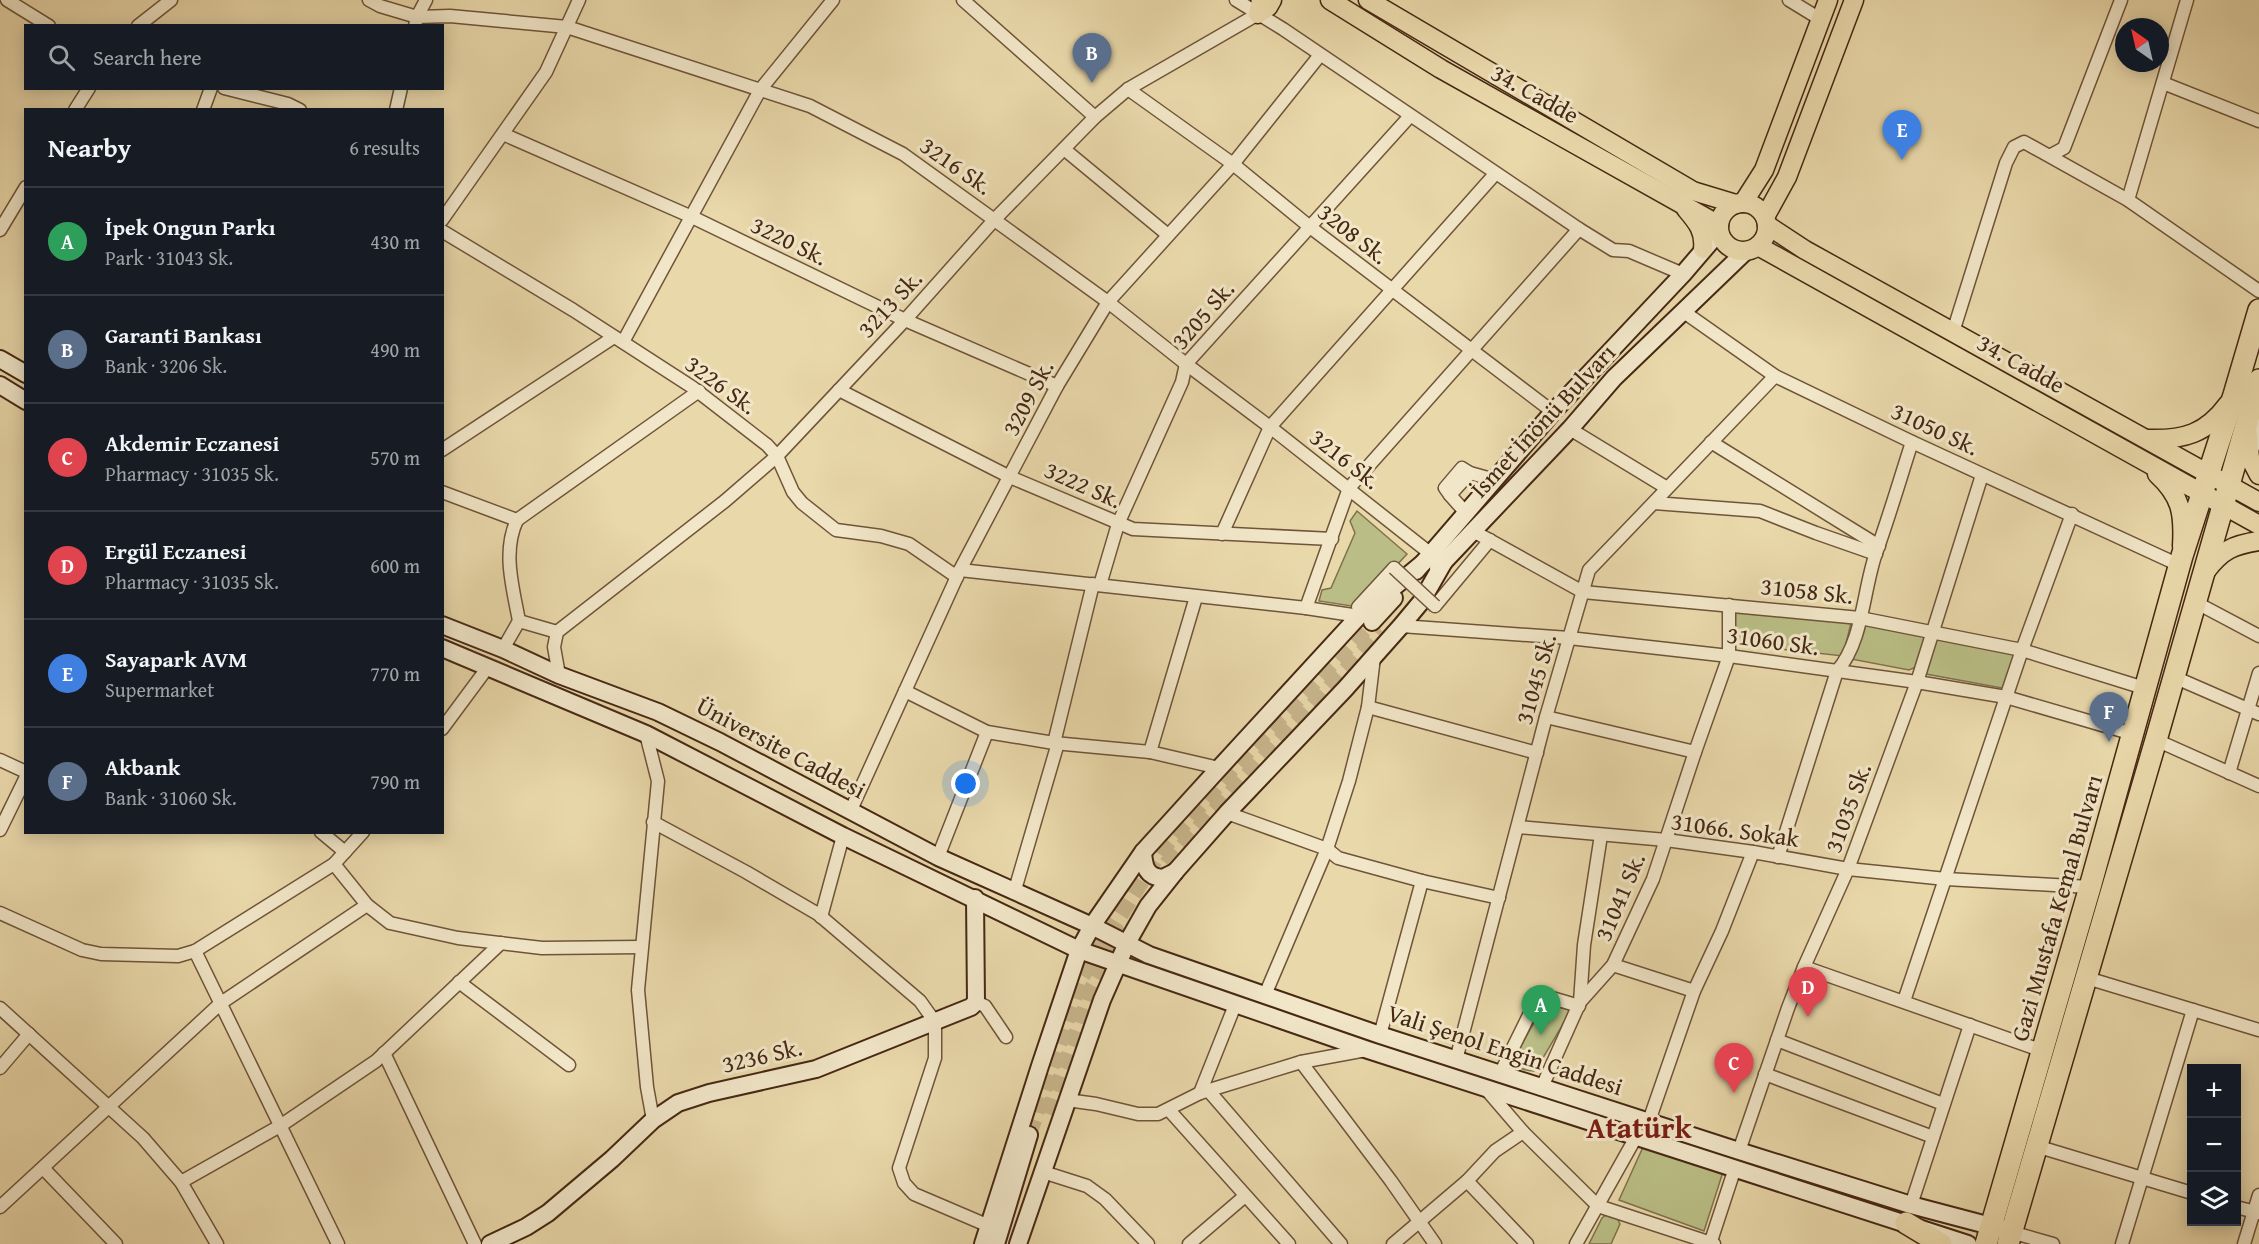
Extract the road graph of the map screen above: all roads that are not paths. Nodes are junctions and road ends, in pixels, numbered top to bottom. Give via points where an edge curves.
1 (7, 0) edge
2 (170, 0) edge
3 (369, 0) edge
4 (426, 0) edge
5 (579, 0) edge
6 (833, 0) edge
7 (963, 0) edge
8 (1236, 0) edge
9 (1272, 0) edge
10 (1330, 0) edge
11 (1368, 0) edge
12 (1789, 0) edge
13 (1828, 0) edge
14 (1854, 0) edge
15 (2121, 0) edge
16 (2187, 0) edge
17 (1259, 7) edge
18 (1820, 19) junction
19 (416, 21) edge
20 (46, 24) edge
21 (140, 24) edge
22 (567, 27) junction
23 (1320, 55) junction
24 (2163, 83) junction
25 (1128, 89) junction
26 (87, 90) edge
27 (210, 90) edge
28 (232, 90) edge
29 (401, 90) edge
30 (760, 90) junction
31 (76, 108) edge
32 (204, 108) edge
33 (296, 108) edge
34 (396, 108) edge
35 (1410, 116) junction
36 (1095, 117) junction
37 (2259, 121) edge
38 (502, 134) junction
39 (1064, 149) junction
40 (2051, 156) junction
41 (1233, 164) junction
42 (1495, 174) junction
43 (24, 189) edge
44 (2128, 200) junction
45 (1682, 202) junction
46 (1739, 204) junction
47 (5, 212) edge
48 (444, 217) edge
49 (692, 218) junction
50 (995, 219) junction
51 (1766, 221) junction
52 (1310, 227) junction
53 (1719, 228) junction
54 (1579, 229) junction
55 (0, 230) edge
56 (444, 232) edge
57 (1168, 235) junction
58 (1703, 249) junction
59 (1752, 249) junction
60 (1683, 274) junction
61 (1393, 291) junction
62 (2259, 291) edge
63 (1108, 302) junction
64 (2259, 310) edge
65 (1684, 312) junction
66 (905, 320) junction
67 (1953, 332) junction
68 (619, 339) junction
69 (1470, 351) junction
70 (0, 359) edge
71 (1186, 364) junction
72 (24, 373) edge
73 (1774, 376) junction
74 (2259, 380) edge
75 (1057, 386) junction
76 (1, 387) edge
77 (839, 390) junction
78 (699, 391) junction
79 (2234, 395) junction
80 (24, 400) edge
81 (1553, 412) junction
82 (2253, 421) edge
83 (1270, 427) junction
84 (1570, 429) junction
85 (1711, 442) junction
86 (1912, 442) junction
87 (2141, 447) junction
88 (444, 449) edge
89 (777, 456) junction
90 (1982, 475) junction
91 (2259, 475) edge
92 (1010, 477) junction
93 (1495, 480) junction
94 (2205, 483) junction
95 (1349, 488) junction
96 (1667, 488) junction
97 (444, 493) edge
98 (2225, 494) junction
99 (2259, 502) edge
100 (1654, 503) junction
101 (1466, 513) junction
102 (2072, 514) junction
103 (517, 520) junction
104 (1119, 524) junction
105 (2259, 525) edge
106 (1473, 531) junction
107 (1222, 534) junction
108 (1332, 539) junction
109 (1490, 540) junction
110 (2259, 540) edge
111 (1878, 550) junction
112 (1433, 559) junction
113 (2181, 560) junction
114 (959, 573) junction
115 (2202, 578) junction
116 (1096, 585) junction
117 (1582, 592) junction
118 (1196, 597) junction
119 (2195, 602) junction
120 (1729, 605) junction
121 (1306, 608) junction
122 (1860, 618) junction
123 (1368, 619) junction
124 (519, 621) junction
125 (444, 626) edge
126 (1401, 626) junction
127 (1934, 631) junction
128 (557, 632) junction
129 (2259, 636) edge
130 (1569, 638) junction
131 (444, 649) edge
132 (503, 649) junction
133 (2022, 650) junction
134 (1729, 656) junction
135 (1374, 657) junction
136 (488, 668) junction
137 (1837, 671) junction
138 (2259, 673) edge
139 (559, 675) junction
140 (2174, 677) junction
141 (1917, 682) junction
142 (2144, 688) junction
143 (905, 691) junction
144 (2006, 697) junction
145 (1368, 707) junction
146 (2254, 711) edge
147 (1546, 717) junction
148 (444, 726) edge
149 (987, 732) junction
150 (646, 734) junction
151 (2133, 734) junction
152 (2156, 740) junction
153 (1056, 743) junction
154 (1150, 752) junction
155 (1695, 752) junction
156 (1537, 753) junction
157 (0, 760) edge
158 (1219, 768) junction
159 (24, 771) edge
160 (2229, 773) junction
161 (24, 781) edge
162 (2259, 786) edge
163 (850, 812) junction
164 (1227, 813) junction
165 (653, 822) junction
166 (1518, 827) junction
167 (0, 830) edge
168 (323, 834) edge
169 (361, 834) edge
170 (1601, 835) junction
171 (843, 836) junction
172 (1666, 840) junction
173 (1327, 849) junction
174 (345, 852) junction
175 (1143, 852) junction
176 (1753, 852) junction
177 (1778, 856) junction
178 (938, 857) junction
179 (334, 864) junction
180 (1848, 869) junction
181 (1175, 872) junction
182 (1946, 879) junction
183 (1422, 881) junction
184 (2090, 887) junction
185 (1014, 893) junction
186 (975, 898) junction
187 (1499, 898) junction
188 (367, 904) junction
189 (0, 913) edge
190 (821, 917) junction
191 (1092, 926) junction
192 (501, 943) junction
193 (1127, 943) junction
194 (641, 947) junction
195 (1079, 950) junction
196 (195, 951) junction
197 (1118, 964) junction
198 (1613, 965) junction
199 (1804, 967) junction
200 (2086, 978) junction
201 (459, 982) junction
202 (1694, 991) junction
203 (1265, 995) junction
204 (1904, 1001) junction
205 (976, 1002) junction
206 (221, 1003) junction
207 (1579, 1004) junction
208 (1235, 1005) junction
209 (0, 1008) edge
210 (2193, 1010) junction
211 (935, 1022) junction
212 (1970, 1025) junction
213 (2259, 1030) edge
214 (29, 1034) junction
215 (1380, 1035) junction
216 (1006, 1037) dead end
217 (1777, 1040) junction
218 (1368, 1050) junction
219 (2043, 1051) junction
220 (384, 1053) junction
221 (1456, 1060) junction
222 (1301, 1062) junction
223 (569, 1065) dead end
224 (0, 1068) edge
225 (1500, 1074) junction
226 (1765, 1074) junction
227 (1483, 1086) junction
228 (1542, 1087) junction
229 (1204, 1092) junction
230 (1067, 1100) junction
231 (1943, 1104) junction
232 (109, 1107) junction
233 (1169, 1110) junction
234 (653, 1120) junction
235 (1649, 1121) junction
236 (280, 1126) junction
237 (1523, 1132) junction
238 (1636, 1137) junction
239 (1933, 1137) junction
240 (2036, 1146) junction
241 (1739, 1151) junction
242 (43, 1168) junction
243 (1735, 1168) junction
244 (1043, 1172) junction
245 (2142, 1178) junction
246 (1467, 1181) junction
247 (181, 1182) junction
248 (2187, 1192) edge
249 (2259, 1195) edge
250 (1245, 1196) junction
251 (1598, 1206) junction
252 (0, 1207) edge
253 (2241, 1208) edge
254 (2256, 1213) edge
255 (1909, 1214) junction
256 (1418, 1221) junction
257 (989, 1226) junction
258 (1999, 1237) edge
259 (116, 1244) edge
260 (217, 1244) edge
261 (338, 1244) edge
262 (475, 1244) edge
263 (490, 1244) edge
264 (983, 1244) edge
265 (996, 1244) edge
266 (1009, 1244) edge
267 (1018, 1244) edge
268 (1148, 1244) edge
269 (1189, 1244) edge
270 (1289, 1244) edge
271 (1341, 1244) edge
272 (1393, 1244) edge
273 (1435, 1244) edge
274 (1527, 1244) edge
275 (1576, 1244) edge
276 (1712, 1244) edge
277 (1941, 1244) edge
278 (1968, 1244) edge
279 (2053, 1244) edge
280 (2122, 1244) edge
281 (2244, 1244) edge

1 - 20 street
2 - 21 street
3 - 19 street, 3216 Sk.
4 - 19 street
5 - 22 street
6 - 30 street
7 - 36 street
8 - 17 street
9 - 17 main road via 1268,8
10 - 45 main road, 34. Cadde via 1441,69
11 - 46 main road, 34. Cadde via 1693,191
12 - 18 street
13 - 18 main road
14 - 51 main road via 1787,177
15 - 40 street via 2064,148
16 - 24 street
17 - 23 street
17 - 25 street, 3213 Sk.
18 - 46 main road via 1764,170
19 - 22 street, 3216 Sk. via 450,16
22 - 30 street, 3216 Sk.
22 - 38 street via 546,72
23 - 35 street
23 - 41 street, 3209 Sk.
24 - 37 street
24 - 44 street
25 - 36 street, 3213 Sk.
25 - 41 street, 3208 Sk.
26 - 31 street
27 - 32 street
28 - 33 street
29 - 34 street
30 - 49 street
30 - 50 street, 3216 Sk. via 810,106 903,154
35 - 42 street
35 - 52 street, 3205 Sk.
36 - 39 street, 3213 Sk.
38 - 48 street
38 - 49 street, 3220 Sk.
39 - 50 street, 3213 Sk.
39 - 57 street
40 - 44 street
40 - 67 street via 2024,142 2010,153
41 - 52 street, 3208 Sk.
41 - 57 street, 3209 Sk.
42 - 54 street
42 - 61 street
43 - 47 street
44 - 62 street
45 - 53 main road, 34. Cadde
45 - 58 main road via 1705,237
46 - 51 main road via 1756,207
46 - 53 main road via 1723,214
47 - 55 street
49 - 66 street, 3220 Sk.
49 - 68 street
50 - 63 street, 3216 Sk.
50 - 66 street, 3213 Sk.
51 - 59 main road via 1767,233
51 - 67 main road, 34. Cadde via 1805,250
52 - 61 street, 3208 Sk.
52 - 71 street, 3205 Sk.
53 - 58 main road, İsmet İnönü Bulvarı
53 - 59 main road via 1730,248
54 - 60 street via 1613,250 1629,252
54 - 69 street
56 - 68 street, 3226 Sk.
57 - 63 street, 3209 Sk.
58 - 60 main road, İsmet İnönü Bulvarı
59 - 65 main road, İsmet İnönü Bulvarı
59 - 87 main road, 34. Cadde
60 - 81 main road, İsmet İnönü Bulvarı
61 - 69 street, 3208 Sk.
61 - 83 street
63 - 71 street, 3216 Sk.
63 - 75 street, 3209 Sk.
64 - 79 highway, Gazi Mustafa Kemal Bulvarı
65 - 73 street, 31050 Sk.
65 - 84 main road, İsmet İnönü Bulvarı via 1614,378
66 - 75 street, 3220 Sk.
66 - 77 street, 3213 Sk.
67 - 87 main road, 34. Cadde
68 - 78 street, 3226 Sk.
68 - 88 street
69 - 81 street, 3208 Sk.
69 - 95 street
70 - 72 main road
71 - 83 street, 3216 Sk.
71 - 104 street, 3205 Sk. via 1182,382
73 - 85 street, 31045 Sk.
73 - 86 street, 31050 Sk.
74 - 82 highway, Gazi Mustafa Kemal Bulvarı
75 - 92 street, 3209 Sk.
76 - 80 main road
77 - 89 street, 3213 Sk.
77 - 92 street, 3222 Sk.
78 - 89 street, 3226 Sk.
78 - 103 street
79 - 87 main road via 2214,422 2190,434
79 - 94 highway, Gazi Mustafa Kemal Bulvarı
81 - 93 main road, İsmet İnönü Bulvarı
82 - 91 main road via 2247,438 2250,458
82 - 98 highway, Gazi Mustafa Kemal Bulvarı
83 - 95 street, 3216 Sk.
83 - 107 street
84 - 96 street
84 - 106 main road, İsmet İnönü Bulvarı
85 - 96 street, 31045 Sk.
85 - 111 street
86 - 90 street, 31050 Sk.
86 - 111 street
87 - 94 main road, 34. Cadde
87 - 113 main road via 2172,488 2181,508
89 - 114 street, 3226 Sk. via 793,492 836,530 909,544
89 - 128 street, 3213 Sk.
90 - 102 street, 31050 Sk.
90 - 127 street, 31035 Sk.
92 - 104 street, 3222 Sk.
92 - 114 street, 3209 Sk.
93 - 101 main road, İsmet İnönü Bulvarı
93 - 101 street via 1470,473 1450,495
94 - 98 main road, 34. Cadde
94 - 113 highway, Gazi Mustafa Kemal Bulvarı
95 - 108 street
95 - 112 street, 3216 Sk.
96 - 100 street, 31045 Sk.
97 - 103 street
98 - 99 main road, 34. Cadde
98 - 105 main road, 34. Cadde
98 - 115 highway, Gazi Mustafa Kemal Bulvarı
100 - 111 street via 1761,510 1816,533
100 - 117 street, 31045 Sk. via 1589,570
101 - 112 main road, İsmet İnönü Bulvarı
102 - 113 street, 31050 Sk.
102 - 133 street
103 - 124 street via 510,534 510,575
104 - 107 street, 3222 Sk. via 1132,529
104 - 116 street, 3205 Sk.
106 - 109 street, 31058 Sk.
106 - 112 main road, İsmet İnönü Bulvarı
107 - 108 street, 3222 Sk.
108 - 121 street
109 - 117 street, 31058 Sk.
109 - 123 street, bridge via 1435,606 1394,568
110 - 115 main road via 2220,554
111 - 122 street
112 - 123 main road, İsmet İnönü Bulvarı
112 - 126 main road via 1421,602
113 - 142 highway, Gazi Mustafa Kemal Bulvarı
114 - 116 street, 3226 Sk.
114 - 143 street, 3209 Sk.
115 - 119 highway, Gazi Mustafa Kemal Bulvarı
116 - 118 street, 3226 Sk.
116 - 153 street, 3205 Sk.
117 - 120 street, 31058 Sk.
117 - 130 street, 31045 Sk.
118 - 121 street, 3226 Sk.
118 - 154 street
119 - 129 street
119 - 140 highway, Gazi Mustafa Kemal Bulvarı
120 - 122 street, 31058 Sk.
120 - 134 street, 31041 Sk.
121 - 123 street, 3226 Sk.
122 - 127 street, 31058 Sk.
122 - 137 street via 1846,661
123 - 158 main road, İsmet İnönü Bulvarı
124 - 128 street
124 - 132 street
125 - 132 main road, Üniversite Caddesi
126 - 130 street, 31060 Sk.
126 - 135 main road
127 - 133 street, 31058 Sk.
127 - 141 street, 31035 Sk.
128 - 139 street via 554,647
130 - 134 street, 31060 Sk.
130 - 147 street, 31045 Sk.
131 - 136 main road, Üniversite Caddesi
132 - 139 main road, Üniversite Caddesi
133 - 142 street, 31058 Sk.
133 - 144 street
134 - 137 street, 31060 Sk.
134 - 155 street, 31041 Sk.
135 - 145 street
135 - 164 main road
136 - 148 street
136 - 150 main road, Üniversite Caddesi
137 - 141 street, 31060 Sk.
137 - 177 street
138 - 146 street
139 - 163 main road, Üniversite Caddesi via 658,712
140 - 146 street
140 - 152 highway, Gazi Mustafa Kemal Bulvarı
141 - 144 street, 31060 Sk.
141 - 180 street, 31035 Sk.
142 - 151 highway, Gazi Mustafa Kemal Bulvarı
143 - 149 street
143 - 163 street, 3209 Sk.
144 - 151 street, 31060 Sk.
144 - 182 street
145 - 156 street
145 - 173 street
146 - 160 street
147 - 155 street
147 - 156 street, 31045 Sk.
149 - 153 street
149 - 178 street
150 - 165 street via 658,781
150 - 171 main road, Üniversite Caddesi
151 - 184 highway, Gazi Mustafa Kemal Bulvarı
152 - 160 street
152 - 200 highway, Gazi Mustafa Kemal Bulvarı
153 - 154 street
153 - 185 street, 3205 Sk.
154 - 158 street
155 - 172 street, 31041 Sk.
156 - 166 street, 31045 Sk.
157 - 159 street
158 - 175 main road, İsmet İnönü Bulvarı
160 - 162 street
161 - 167 street
163 - 178 main road, Üniversite Caddesi
164 - 173 street
164 - 181 main road
165 - 190 street
165 - 194 street
166 - 170 street, 31066. Sokak
166 - 187 street, 31045 Sk.
168 - 174 street
169 - 174 street
170 - 172 street, 31066. Sokak
170 - 207 street
171 - 186 main road, Üniversite Caddesi
171 - 190 street
172 - 176 street, 31066. Sokak
172 - 198 street, 31041 Sk. via 1653,879
173 - 183 street via 1338,858
173 - 203 street
174 - 179 street
175 - 181 main road via 1145,868 1151,875 1163,878
175 - 191 main road, İsmet İnönü Bulvarı
176 - 177 street, 31066. Sokak
176 - 202 street
177 - 180 street, 31066. Sokak
178 - 185 main road, Üniversite Caddesi
179 - 188 street
179 - 196 street
180 - 182 street, 31066. Sokak
180 - 199 street, 31035 Sk.
181 - 193 main road via 1148,906
182 - 184 street, 31066. Sokak
182 - 204 street
183 - 187 street
183 - 215 street
184 - 219 highway, Gazi Mustafa Kemal Bulvarı
185 - 191 main road, Üniversite Caddesi
186 - 195 main road, Üniversite Caddesi
186 - 205 main road
187 - 221 street, 31045 Sk.
188 - 192 street via 390,923
188 - 206 street
189 - 196 street via 82,950 100,954 178,956
190 - 211 street via 920,1001
191 - 193 main road, Üniversite Caddesi
191 - 195 main road, İsmet İnönü Bulvarı
192 - 194 street via 542,948
192 - 201 street
193 - 197 main road
193 - 203 main road, Vali Şenol Engin Caddesi via 1149,955
194 - 234 street via 638,990
195 - 197 main road, Üniversite Caddesi
195 - 257 main road, İsmet İnönü Bulvarı
196 - 206 street
197 - 208 main road, Vali Şenol Engin Caddesi
197 - 230 main road
198 - 202 street
198 - 207 street, 31041 Sk.
199 - 204 street
199 - 217 street, 31035 Sk.
200 - 210 street
200 - 240 highway, Gazi Mustafa Kemal Bulvarı
201 - 220 street
201 - 223 street
202 - 235 street
203 - 215 main road, Vali Şenol Engin Caddesi
204 - 212 street
205 - 211 main road, 3236 Sk.
205 - 216 street via 985,1006
206 - 232 street
206 - 236 street
207 - 225 street via 1542,995
207 - 228 street, 31041 Sk.
208 - 218 main road, Vali Şenol Engin Caddesi
208 - 229 street
209 - 214 street
210 - 213 street
210 - 245 street
211 - 234 main road, 3236 Sk. via 816,1069 678,1103
211 - 257 street via 935,1058 899,1168 904,1183 914,1194
212 - 219 street
212 - 231 street
214 - 224 street
214 - 232 street
215 - 221 main road, Vali Şenol Engin Caddesi
217 - 226 street, 31035 Sk.
217 - 231 street
218 - 222 street
218 - 227 main road, Vali Şenol Engin Caddesi
219 - 258 highway, Gazi Mustafa Kemal Bulvarı
220 - 236 street
220 - 262 street
221 - 225 main road, Vali Şenol Engin Caddesi
222 - 229 street
222 - 256 street
225 - 228 main road, Vali Şenol Engin Caddesi
226 - 239 street
226 - 241 street, 31035 Sk.
227 - 237 street
227 - 238 main road, Vali Şenol Engin Caddesi
228 - 235 main road, Vali Şenol Engin Caddesi
229 - 233 street
229 - 271 street
230 - 233 street via 1138,1114
230 - 244 main road
231 - 239 street
232 - 242 street
232 - 247 street via 143,1138
233 - 250 street
234 - 263 main road, 3236 Sk. via 548,1213
235 - 241 main road, Vali Şenol Engin Caddesi
236 - 247 street
236 - 261 street
237 - 246 street via 1495,1151
237 - 251 street
238 - 243 main road, Vali Şenol Engin Caddesi
238 - 251 street
239 - 255 street
240 - 245 street
240 - 258 highway, Gazi Mustafa Kemal Bulvarı
241 - 255 main road, Vali Şenol Engin Caddesi
242 - 252 street
242 - 259 street
243 - 255 main road, Vali Şenol Engin Caddesi
243 - 276 street
244 - 267 main road
244 - 268 street via 1087,1186
245 - 248 street
245 - 280 street
246 - 256 street
246 - 274 street
247 - 260 street
249 - 254 street
250 - 269 street
250 - 270 street
251 - 275 street
251 - 276 street
253 - 254 street
254 - 281 street
255 - 258 main road, Vali Şenol Engin Caddesi
255 - 277 highway
255 - 278 main road, Vali Şenol Engin Caddesi
256 - 272 street
256 - 273 street
257 - 264 main road, İsmet İnönü Bulvarı
258 - 279 street
265 - 266 main road via 1034,1138

